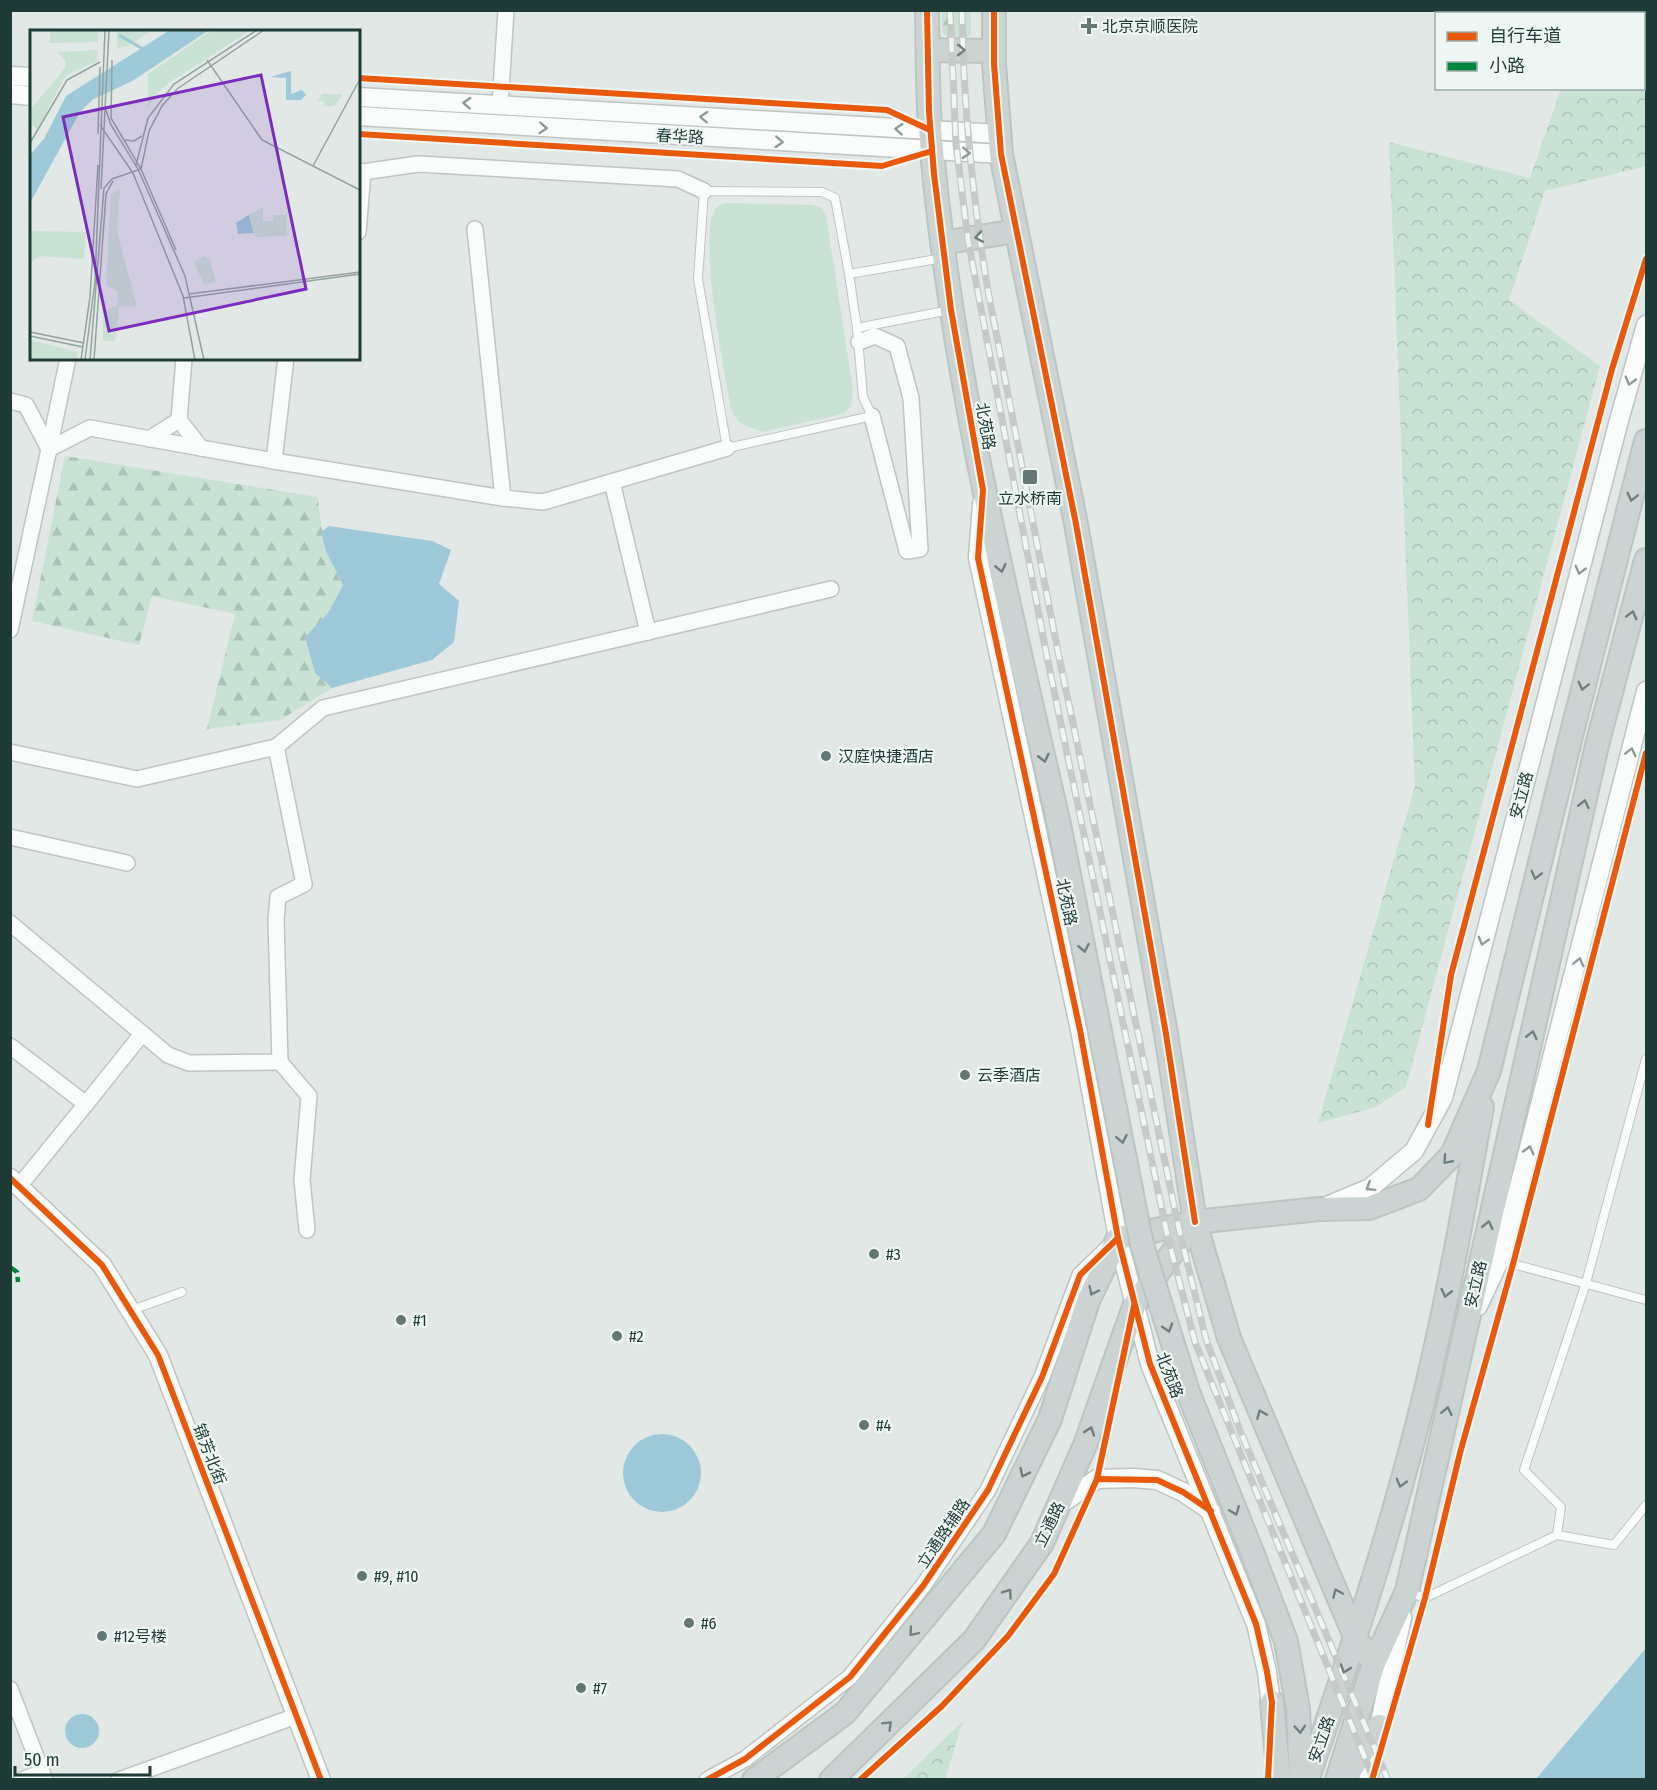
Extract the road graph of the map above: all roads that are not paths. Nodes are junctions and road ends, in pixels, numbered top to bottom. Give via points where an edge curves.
1 (506, 10) edge
2 (927, 10) edge
3 (994, 10) edge
4 (928, 50) junction
5 (994, 51) junction
6 (10, 76) edge
7 (30, 77) edge
8 (10, 94) edge
9 (30, 96) edge
10 (360, 97) edge
11 (500, 105) junction
12 (360, 116) edge
13 (931, 141) junction
14 (1000, 144) junction
15 (361, 171) edge
16 (360, 191) edge
17 (704, 191) junction
18 (475, 229) dead end
19 (1016, 231) junction
20 (943, 250) junction
21 (849, 274) junction
22 (951, 310) junction
23 (1647, 325) edge
24 (858, 335) junction
25 (68, 360) edge
26 (184, 360) edge
27 (286, 360) edge
28 (10, 401) edge
29 (872, 416) junction
30 (179, 420) junction
31 (149, 439) junction
32 (1647, 441) edge
33 (50, 448) junction
34 (201, 448) junction
35 (727, 448) junction
36 (274, 460) junction
37 (612, 482) junction
38 (983, 490) junction
39 (503, 498) junction
40 (1647, 560) edge
41 (831, 589) dead end
42 (10, 630) edge
43 (648, 632) junction
44 (1647, 691) edge
45 (276, 747) junction
46 (10, 752) edge
47 (10, 837) edge
48 (127, 863) dead end
49 (10, 923) edge
50 (142, 1034) junction
51 (10, 1046) edge
52 (1647, 1059) edge
53 (280, 1062) junction
54 (1489, 1071) junction
55 (86, 1104) junction
56 (15, 1181) edge
57 (1319, 1209) junction
58 (1195, 1222) junction
59 (307, 1230) dead end
60 (1118, 1238) junction
61 (1501, 1257) junction
62 (1586, 1283) junction
63 (182, 1292) dead end
64 (1647, 1300) edge
65 (1135, 1304) junction
66 (130, 1311) junction
67 (1462, 1344) junction
68 (1059, 1505) junction
69 (1647, 1505) edge
70 (1211, 1511) junction
71 (1557, 1535) junction
72 (1407, 1591) junction
73 (1356, 1639) junction
74 (1374, 1663) junction
75 (10, 1689) edge
76 (1272, 1702) junction
77 (296, 1716) junction
78 (1379, 1726) junction
79 (858, 1755) junction
80 (44, 1776) edge
81 (22, 1779) edge
82 (119, 1779) edge
83 (321, 1779) edge
84 (707, 1779) edge
85 (754, 1779) edge
86 (831, 1779) edge
87 (839, 1779) edge
88 (1268, 1779) edge
89 (1278, 1779) edge
90 (1301, 1779) edge
91 (1307, 1779) edge
92 (1337, 1779) edge
93 (1344, 1779) edge
94 (1368, 1779) edge

1 - 11 street
2 - 4 main road, 北苑路
3 - 5 main road
4 -> 5 main road
4 - 13 main road, 北苑路
5 - 14 main road
6 - 7 street
8 - 9 street
11 -> 10 street, 春华路
13 -> 11 street, 春华路
12 -> 13 street, 春华路
13 - 14 street, 春华路
13 - 20 main road, 北苑路
14 - 19 main road
15 - 16 street
15 - 17 street via 418,164 666,178
17 - 21 lane via 822,192 835,198
17 - 35 lane via 699,279
18 - 39 street
19 -> 20 main road
19 - 58 main road via 1076,524 1166,1034
20 - 21 lane
20 - 22 main road, 北苑路
21 - 24 lane
22 - 24 lane
22 - 38 main road, 北苑路
23 -> 57 street, 安立路 via 1443,1098 1414,1151 1370,1188
24 - 29 lane via 863,397
24 - 29 street via 875,336 897,346 911,398 920,549 907,551
25 - 33 street
26 - 30 street
27 - 36 street
28 - 33 street via 26,405
29 - 35 lane
30 - 31 street
30 - 34 street
31 - 33 street via 90,428
31 - 34 street
32 -> 54 main road, 安立路
33 - 42 street
34 - 36 street
35 - 37 street
36 - 39 street
37 - 39 street via 543,502
37 - 43 street
38 - 60 street, 北苑路 via 978,558 1080,1030
38 -> 90 main road, 北苑路, bridge via 1060,829 1142,1245 1188,1392 1288,1650 1299,1709
67 -> 40 main road, 安立路 via 1597,745
41 - 43 street
43 - 45 street via 323,708
61 -> 44 street, 安立路
45 - 46 street via 137,779
45 - 53 street via 304,884 279,897 276,920
47 - 48 street
49 - 50 street
50 - 53 street via 168,1054 189,1063
50 - 55 street
51 - 55 street
52 - 62 lane
53 - 59 street via 309,1096 302,1180
54 -> 57 main road, 安立路 via 1452,1155 1419,1189 1369,1208
54 -> 73 main road, 安立路 via 1461,1228 1413,1440
55 - 56 street
56 - 66 street, 锦芳北街 via 102,1265
57 - 58 main road, 安立路
58 - 60 main road, 安立路
58 - 65 main road, 立通路
73 -> 58 main road via 1229,1338
60 - 65 street, 北苑路
60 - 84 street, 立通路辅路 via 1080,1275 1042,1377 988,1490 923,1586 849,1677 745,1759
60 -> 85 main road via 1088,1301 1050,1419 994,1534 845,1713
61 - 62 lane via 1513,1264
61 - 67 street, 安立路
62 - 64 lane
62 - 71 lane via 1524,1470 1561,1507
63 - 66 lane
68 -> 65 main road, 立通路 via 1086,1445
65 - 70 street, 北苑路 via 1150,1364
66 - 77 street, 锦芳北街 via 158,1355
72 -> 67 main road, 安立路
68 - 70 street via 1097,1479 1133,1478 1157,1480
79 -> 68 main road, 立通路 via 974,1640 1042,1544
69 - 71 lane via 1614,1545
70 - 76 street, 北苑路 via 1256,1624
71 - 72 lane via 1425,1598
72 - 74 main road, 安立路
72 - 78 street, 安立路
73 - 74 main road
73 -> 91 main road, 安立路
74 - 92 main road, 安立路
75 - 80 street
76 - 88 street, 北苑路
76 - 89 main road
77 - 82 street
77 - 83 street, 锦芳北街
78 - 93 main road
78 - 94 street, 安立路
79 - 86 main road, 立通路
79 - 87 street
80 - 81 street

